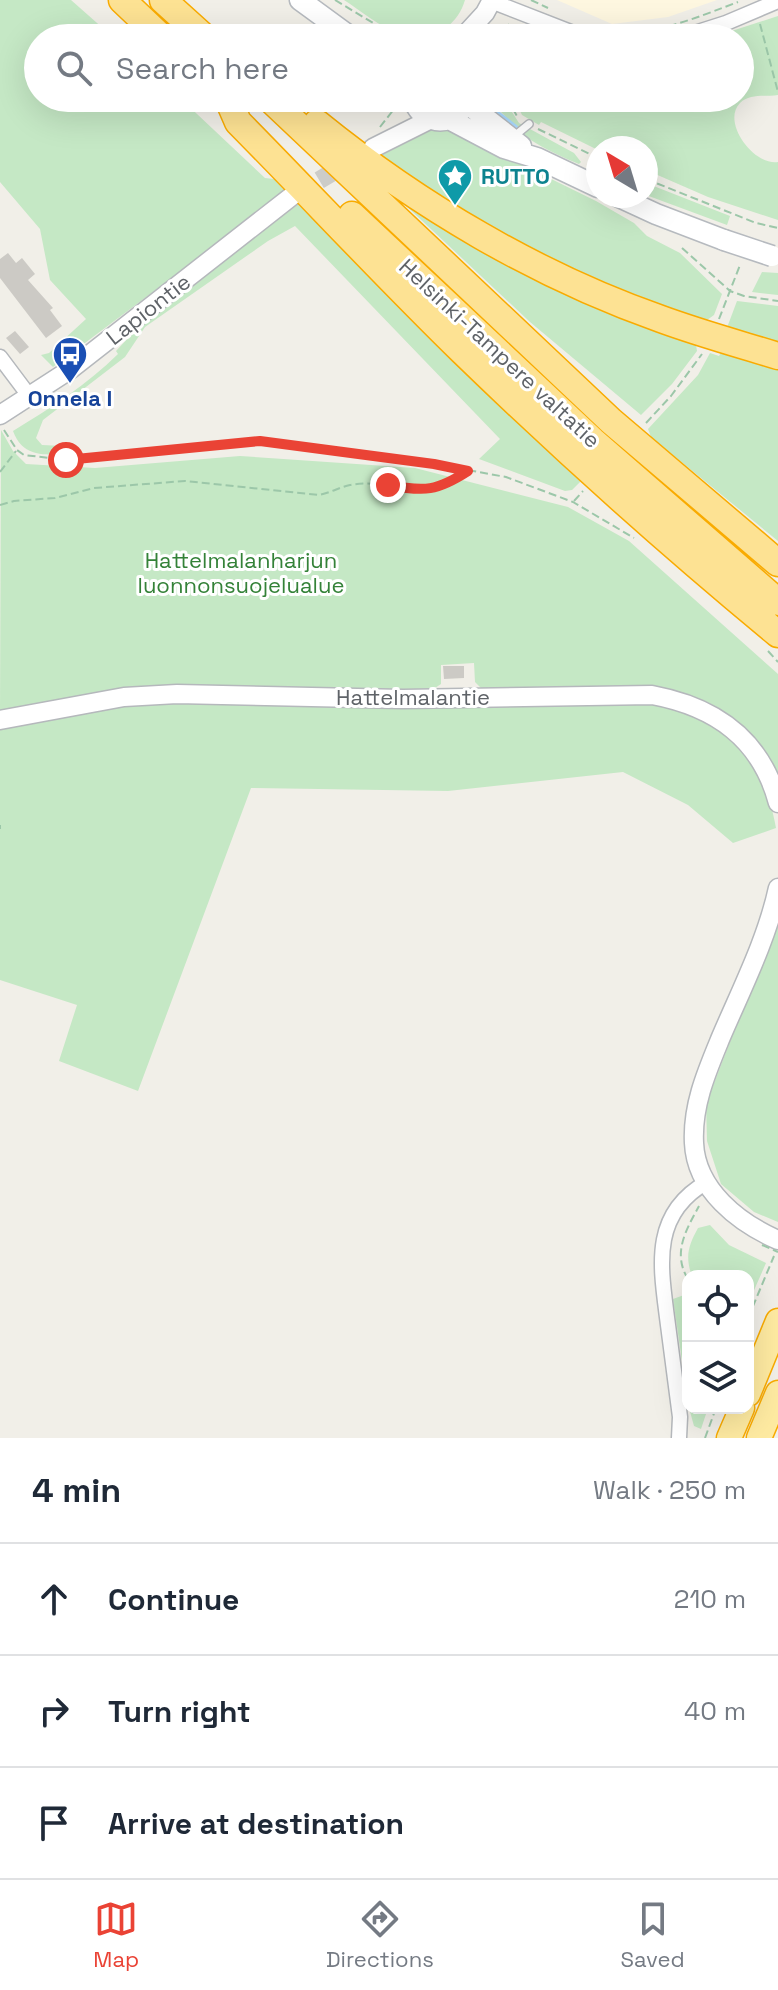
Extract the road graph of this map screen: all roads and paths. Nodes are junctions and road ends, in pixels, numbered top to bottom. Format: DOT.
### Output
graph roads {
  1 [pos="122,0"];
  2 [pos="163,0"];
  3 [pos="300,0"];
  4 [pos="335,0"];
  5 [pos="492,0"];
  6 [pos="531,0"];
  7 [pos="743,0"];
  8 [pos="778,1"];
  9 [pos="557,11"];
  10 [pos="757,11"];
  11 [pos="480,19"];
  12 [pos="147,24"];
  13 [pos="190,24"];
  14 [pos="333,24"];
  15 [pos="375,24"];
  16 [pos="475,24"];
  17 [pos="479,24"];
  18 [pos="564,24"];
  19 [pos="670,24"];
  20 [pos="719,24"];
  21 [pos="778,92"];
  22 [pos="233,112"];
  23 [pos="241,112"];
  24 [pos="284,112"];
  25 [pos="303,112"];
  26 [pos="413,112"];
  27 [pos="416,112"];
  28 [pos="429,112"];
  29 [pos="478,112"];
  30 [pos="514,112"];
  31 [pos="529,124"];
  32 [pos="512,139"];
  33 [pos="381,143"];
  34 [pos="586,152"];
  35 [pos="537,158"];
  36 [pos="586,181"];
  37 [pos="658,184"];
  38 [pos="292,196"];
  39 [pos="643,208"];
  40 [pos="778,228"];
  41 [pos="682,248"];
  42 [pos="775,257"];
  43 [pos="730,291"];
  44 [pos="778,301"];
  45 [pos="716,327"];
  46 [pos="702,354"];
  47 [pos="778,356"];
  48 [pos="0,357"];
  49 [pos="30,397"];
  50 [pos="0,415"];
  51 [pos="0,422"];
  52 [pos="643,427"];
  53 [pos="17,450"];
  54 [pos="468,471"];
  55 [pos="0,472"];
  56 [pos="590,483"];
  57 [pos="0,505"];
  58 [pos="778,563"];
  59 [pos="778,602"];
  60 [pos="778,634"];
  61 [pos="0,720"];
  62 [pos="778,803"];
  63 [pos="778,888"];
  64 [pos="705,1191"];
  65 [pos="772,1244"];
  66 [pos="684,1270"];
  67 [pos="754,1300"];
  68 [pos="778,1321"];
  69 [pos="754,1372"];
  70 [pos="778,1393"];
  71 [pos="734,1414"];
  72 [pos="736,1414"];
  73 [pos="761,1432"];
  74 [pos="679,1438"];
  75 [pos="705,1438"];
  1 -- 12 [label="highway"];
  2 -- 13 [label="highway"];
  3 -- 14 [label="main road"];
  4 -- 15 [label="path"];
  5 -- 11 [label="street"];
  5 -- 18 [label="street"];
  6 -- 9 [label="path"];
  7 -- 19 [label="path"];
  8 -- 10 [label="street"];
  10 -- 20 [label="street"];
  10 -- 21 [label="path"];
  11 -- 16 [label="street"];
  11 -- 17 [label="street"];
  22 -- 60 [label="highway"];
  23 -- 59 [label="highway, Helsinki-Tampere valtatie"];
  24 -- 58 [label="highway, Helsinki-Tampere valtatie"];
  25 -- 47 [label="highway"];
  26 -- 33 [label="path"];
  27 -- 33 [label="street"];
  28 -- 35 [label="main road"];
  29 -- 32 [label="main road"];
  30 -- 31 [label="path"];
  31 -- 32 [label="lane"];
  31 -- 34 [label="path"];
  32 -- 35 [label="main road"];
  35 -- 36 [label="main road"];
  37 -- 40 [label="path"];
  38 -- 49 [label="street, Lapiontie"];
  39 -- 42 [label="main road, bridge"];
  41 -- 43 [label="path"];
  43 -- 44 [label="path"];
  43 -- 45 [label="path"];
  46 -- 52 [label="path"];
  48 -- 49 [label="street"];
  49 -- 50 [label="street, Lapiontie"];
  51 -- 53 [label="path"];
  53 -- 54 [label="path"];
  53 -- 55 [label="path"];
  54 -- 56 [label="path"];
  54 -- 57 [label="path"];
  61 -- 62 [label="street, Hattelmalantie"];
  63 -- 64 [label="street"];
  64 -- 65 [label="street"];
  64 -- 66 [label="path"];
  64 -- 74 [label="street"];
  65 -- 67 [label="path"];
  68 -- 69 [label="highway"];
  70 -- 73 [label="highway"];
  71 -- 75 [label="path"];
  72 -- 73 [label="lane"];
}
